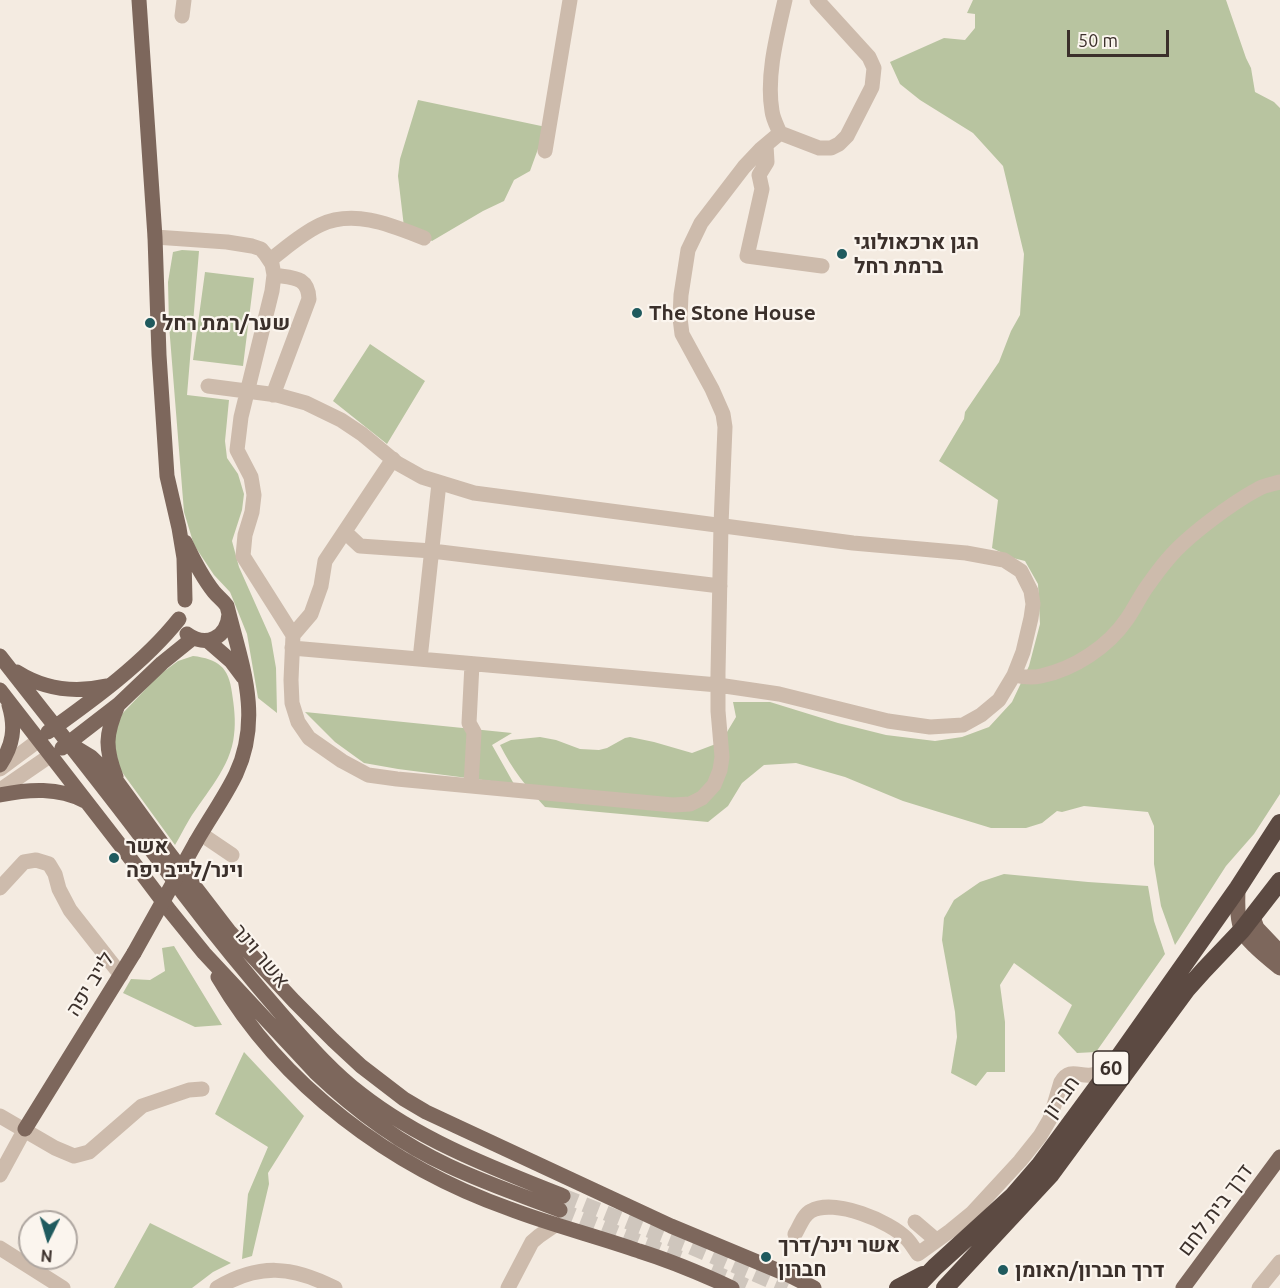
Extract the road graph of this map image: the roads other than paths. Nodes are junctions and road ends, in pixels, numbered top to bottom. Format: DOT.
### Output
graph roads {
  1 [pos="139,0"];
  2 [pos="184,0"];
  3 [pos="570,0"];
  4 [pos="785,0"];
  5 [pos="817,0"];
  6 [pos="182,16"];
  7 [pos="780,133"];
  8 [pos="766,145"];
  9 [pos="545,151"];
  10 [pos="155,237"];
  11 [pos="424,238"];
  12 [pos="822,266"];
  13 [pos="272,268"];
  14 [pos="208,386"];
  15 [pos="248,391"];
  16 [pos="273,394"];
  17 [pos="393,459"];
  18 [pos="1280,482"];
  19 [pos="439,483"];
  20 [pos="721,525"];
  21 [pos="179,528"];
  22 [pos="345,531"];
  23 [pos="432,551"];
  24 [pos="720,586"];
  25 [pos="215,594"];
  26 [pos="185,600"];
  27 [pos="229,614"];
  28 [pos="179,619"];
  29 [pos="200,639"];
  30 [pos="292,641"];
  31 [pos="420,659"];
  32 [pos="5,662"];
  33 [pos="472,664"];
  34 [pos="1014,675"];
  35 [pos="247,684"];
  36 [pos="718,685"];
  37 [pos="109,686"];
  38 [pos="3,693"];
  39 [pos="119,704"];
  40 [pos="56,727"];
  41 [pos="39,740"];
  42 [pos="68,743"];
  43 [pos="51,755"];
  44 [pos="0,767"];
  45 [pos="118,783"];
  46 [pos="471,786"];
  47 [pos="0,793"];
  48 [pos="88,803"];
  49 [pos="1280,823"];
  50 [pos="199,838"];
  51 [pos="232,855"];
  52 [pos="1280,881"];
  53 [pos="0,888"];
  54 [pos="1238,888"];
  55 [pos="1247,923"];
  56 [pos="1280,952"];
  57 [pos="1280,968"];
  58 [pos="121,975"];
  59 [pos="1111,1068"];
  60 [pos="1079,1074"];
  61 [pos="202,1089"];
  62 [pos="1086,1102"];
  63 [pos="0,1116"];
  64 [pos="26,1130"];
  65 [pos="1280,1157"];
  66 [pos="0,1175"];
  67 [pos="559,1210"];
  68 [pos="915,1222"];
  69 [pos="795,1234"];
  70 [pos="936,1240"];
  71 [pos="0,1248"];
  72 [pos="1280,1262"];
  73 [pos="934,1267"];
  74 [pos="949,1285"];
  75 [pos="63,1288"];
  76 [pos="217,1288"];
  77 [pos="335,1288"];
  78 [pos="508,1288"];
  79 [pos="732,1288"];
  80 [pos="814,1288"];
  81 [pos="898,1288"];
  82 [pos="915,1288"];
  83 [pos="1183,1288"];
  84 [pos="1259,1288"];
  1 -- 10 [label="main road"];
  2 -- 6 [label="street"];
  3 -- 9 [label="street"];
  4 -- 7 [label="street"];
  5 -- 7 [label="street"];
  7 -- 8 [label="street"];
  8 -- 12 [label="street"];
  8 -- 20 [label="street"];
  10 -- 13 [label="street"];
  10 -- 21 [label="main road"];
  11 -- 13 [label="street"];
  13 -- 15 [label="street"];
  13 -- 16 [label="street"];
  14 -- 15 [label="street"];
  15 -- 16 [label="street"];
  15 -- 30 [label="street"];
  16 -- 17 [label="street"];
  17 -- 19 [label="street"];
  17 -- 22 [label="street"];
  18 -- 34 [label="street"];
  19 -- 20 [label="street"];
  19 -- 23 [label="street"];
  20 -- 24 [label="street"];
  20 -- 34 [label="street"];
  21 -- 25 [label="main road"];
  21 -- 26 [label="main road"];
  22 -- 23 [label="street"];
  22 -- 30 [label="street"];
  23 -- 24 [label="street"];
  23 -- 31 [label="street"];
  24 -- 36 [label="street"];
  25 -- 26 [label="main road"];
  25 -- 27 [label="main road"];
  26 -- 28 [label="main road"];
  27 -- 29 [label="main road"];
  27 -- 35 [label="main road, לייב יפה"];
  28 -- 29 [label="main road"];
  28 -- 37 [label="main road"];
  29 -- 35 [label="main road"];
  29 -- 39 [label="main road"];
  30 -- 31 [label="street"];
  30 -- 46 [label="street"];
  31 -- 33 [label="street"];
  32 -- 37 [label="main road"];
  32 -- 40 [label="main road, אשר וינר"];
  33 -- 36 [label="street"];
  33 -- 46 [label="street"];
  34 -- 36 [label="street"];
  35 -- 50 [label="main road, לייב יפה"];
  36 -- 46 [label="street"];
  37 -- 40 [label="main road"];
  38 -- 41 [label="main road, אשר וינר"];
  38 -- 44 [label="main road"];
  39 -- 42 [label="main road"];
  39 -- 45 [label="main road"];
  40 -- 41 [label="main road"];
  40 -- 42 [label="main road, אשר וינר"];
  41 -- 43 [label="main road, אשר וינר"];
  41 -- 44 [label="street"];
  42 -- 43 [label="main road"];
  42 -- 45 [label="main road"];
  42 -- 67 [label="main road, אשר וינר"];
  43 -- 47 [label="street"];
  43 -- 48 [label="main road, אשר וינר"];
  45 -- 80 [label="main road"];
  47 -- 48 [label="main road"];
  48 -- 67 [label="main road, אשר וינר"];
  49 -- 54 [label="highway, חברון / 60"];
  50 -- 51 [label="street"];
  50 -- 58 [label="main road, לייב יפה, bridge"];
  52 -- 55 [label="highway, חברון / 60"];
  53 -- 58 [label="street"];
  54 -- 55 [label="main road"];
  54 -- 59 [label="highway, חברון / 60"];
  55 -- 56 [label="main road"];
  55 -- 57 [label="main road"];
  55 -- 74 [label="highway, חברון / 60"];
  58 -- 64 [label="main road, לייב יפה"];
  59 -- 60 [label="street"];
  59 -- 62 [label="highway, חברון / 60"];
  60 -- 62 [label="street"];
  60 -- 70 [label="street"];
  61 -- 64 [label="street"];
  62 -- 73 [label="highway, חברון / 60"];
  63 -- 64 [label="street"];
  64 -- 66 [label="street, לייב יפה"];
  65 -- 83 [label="main road, דרך בית לחם"];
  67 -- 78 [label="street"];
  67 -- 79 [label="main road"];
  68 -- 70 [label="street"];
  69 -- 70 [label="street"];
  71 -- 75 [label="street"];
  72 -- 84 [label="street"];
  73 -- 81 [label="highway"];
  73 -- 82 [label="highway, חברון / 60"];
  76 -- 77 [label="street"];
}
